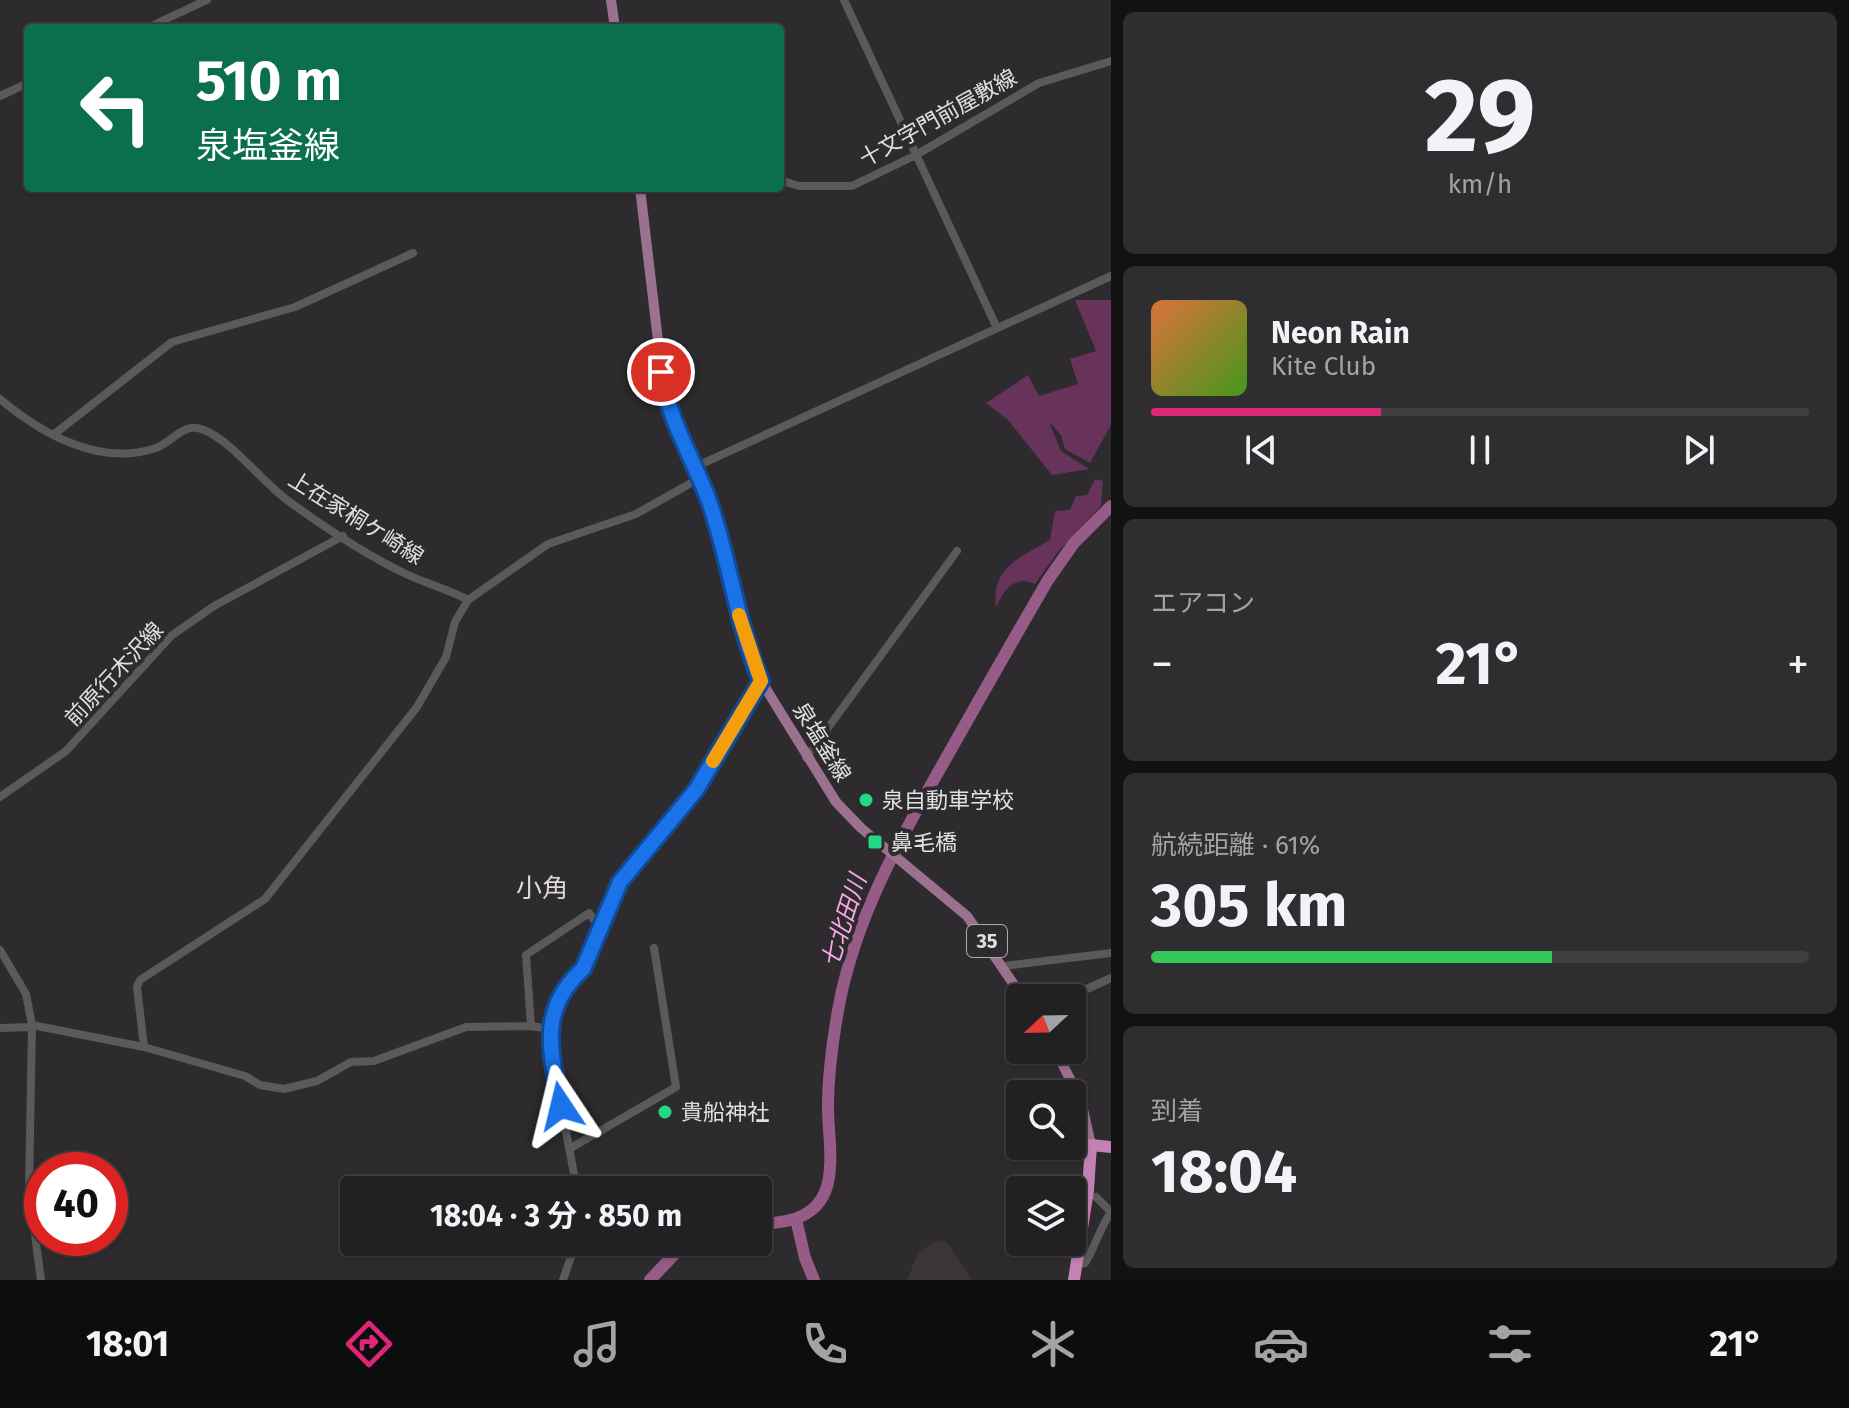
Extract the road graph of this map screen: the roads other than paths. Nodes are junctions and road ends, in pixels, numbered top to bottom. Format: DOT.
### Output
graph roads {
  1 [pos="207,0"];
  2 [pos="611,0"];
  3 [pos="844,0"];
  4 [pos="156,24"];
  5 [pos="614,24"];
  6 [pos="1111,61"];
  7 [pos="24,85"];
  8 [pos="0,96"];
  9 [pos="916,155"];
  10 [pos="784,181"];
  11 [pos="640,192"];
  12 [pos="413,253"];
  13 [pos="1111,276"];
  14 [pos="997,328"];
  15 [pos="0,399"];
  16 [pos="53,435"];
  17 [pos="695,467"];
  18 [pos="700,478"];
  19 [pos="343,536"];
  20 [pos="957,551"];
  21 [pos="468,600"];
  22 [pos="761,681"];
  23 [pos="806,758"];
  24 [pos="0,797"];
  25 [pos="600,928"];
  26 [pos="654,948"];
  27 [pos="0,950"];
  28 [pos="1111,953"];
  29 [pos="1004,966"];
  30 [pos="1111,978"];
  31 [pos="1015,984"];
  32 [pos="1086,989"];
  33 [pos="32,1026"];
  34 [pos="531,1026"];
  35 [pos="0,1028"];
  36 [pos="550,1029"];
  37 [pos="144,1047"];
  38 [pos="1062,1064"];
  39 [pos="1091,1145"];
  40 [pos="1111,1147"];
  41 [pos="569,1149"];
  42 [pos="574,1176"];
  43 [pos="1096,1197"];
  44 [pos="1111,1212"];
  45 [pos="571,1256"];
  46 [pos="1076,1265"];
  47 [pos="41,1280"];
  48 [pos="563,1280"];
  49 [pos="1074,1280"];
  1 -- 4 [label="street"];
  2 -- 5 [label="main road"];
  3 -- 9 [label="street"];
  6 -- 9 [label="street, 十文字門前屋敷線"];
  7 -- 8 [label="street"];
  9 -- 10 [label="street, 十文字門前屋敷線"];
  9 -- 14 [label="street"];
  11 -- 17 [label="main road, 泉塩釜線 / 35"];
  12 -- 16 [label="street"];
  13 -- 14 [label="street"];
  14 -- 17 [label="street"];
  15 -- 16 [label="street, 上在家桐ケ崎線"];
  16 -- 19 [label="street, 上在家桐ケ崎線"];
  17 -- 18 [label="main road, 泉塩釜線 / 35"];
  18 -- 21 [label="street"];
  18 -- 22 [label="main road, 泉塩釜線 / 35"];
  19 -- 21 [label="street, 上在家桐ケ崎線"];
  19 -- 24 [label="street, 前原行木沢線"];
  20 -- 23 [label="street"];
  21 -- 37 [label="street"];
  22 -- 23 [label="main road, 泉塩釜線 / 35"];
  22 -- 25 [label="street"];
  23 -- 29 [label="main road, 泉塩釜線 / 35"];
  25 -- 34 [label="street"];
  25 -- 36 [label="street"];
  26 -- 41 [label="street"];
  27 -- 33 [label="street"];
  28 -- 29 [label="street"];
  29 -- 31 [label="main road, 35"];
  30 -- 32 [label="street"];
  33 -- 35 [label="street"];
  33 -- 37 [label="street"];
  33 -- 47 [label="street"];
  34 -- 36 [label="street"];
  34 -- 37 [label="street"];
  36 -- 41 [label="street"];
  38 -- 39 [label="main road"];
  39 -- 40 [label="highway"];
  39 -- 46 [label="highway"];
  41 -- 42 [label="street"];
  43 -- 44 [label="street"];
  44 -- 46 [label="street"];
  45 -- 48 [label="street"];
  46 -- 49 [label="highway"];
}
